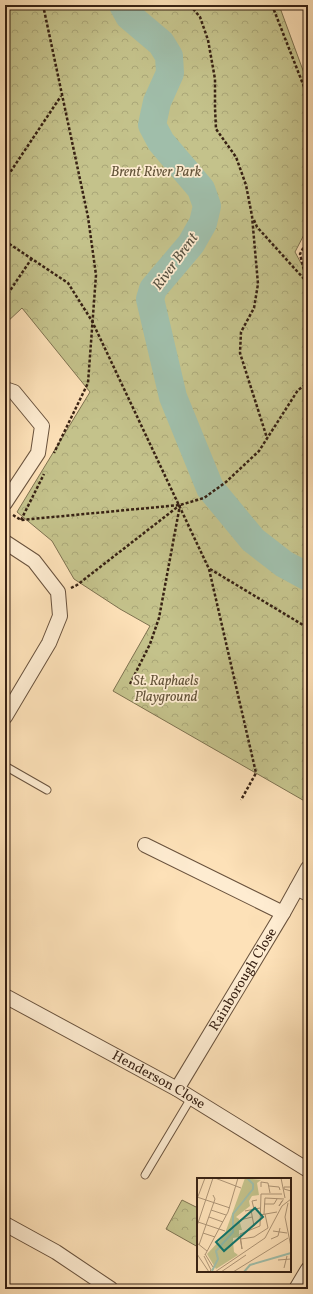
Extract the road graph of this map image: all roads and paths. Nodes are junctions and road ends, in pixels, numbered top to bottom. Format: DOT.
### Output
graph roads {
  1 [pos="43,5"];
  2 [pos="190,5"];
  3 [pos="272,5"];
  4 [pos="61,96"];
  5 [pos="308,97"];
  6 [pos="5,180"];
  7 [pos="252,216"];
  8 [pos="308,240"];
  9 [pos="5,241"];
  10 [pos="32,258"];
  11 [pos="305,280"];
  12 [pos="308,287"];
  13 [pos="5,298"];
  14 [pos="92,321"];
  15 [pos="308,383"];
  16 [pos="5,389"];
  17 [pos="267,438"];
  18 [pos="51,458"];
  19 [pos="45,472"];
  20 [pos="5,503"];
  21 [pos="180,505"];
  22 [pos="5,542"];
  23 [pos="210,569"];
  24 [pos="58,592"];
  25 [pos="308,628"];
  26 [pos="130,684"];
  27 [pos="5,717"];
  28 [pos="5,766"];
  29 [pos="47,790"];
  30 [pos="241,800"];
  31 [pos="145,845"];
  32 [pos="308,868"];
  33 [pos="302,891"];
  34 [pos="283,913"];
  35 [pos="5,996"];
  36 [pos="177,1089"];
  37 [pos="191,1098"];
  38 [pos="308,1170"];
  39 [pos="145,1175"];
  40 [pos="5,1224"];
  41 [pos="307,1271"];
  42 [pos="107,1288"];
  43 [pos="296,1289"];
  1 -- 4 [label="path"];
  2 -- 7 [label="path"];
  3 -- 5 [label="path"];
  4 -- 6 [label="path"];
  4 -- 14 [label="path"];
  7 -- 11 [label="path"];
  7 -- 17 [label="path"];
  8 -- 11 [label="path"];
  9 -- 10 [label="path"];
  10 -- 13 [label="path"];
  10 -- 14 [label="path"];
  11 -- 12 [label="path"];
  14 -- 18 [label="path"];
  14 -- 21 [label="path"];
  15 -- 17 [label="path"];
  16 -- 20 [label="street"];
  17 -- 21 [label="path"];
  19 -- 21 [label="path"];
  21 -- 23 [label="path"];
  21 -- 24 [label="path"];
  21 -- 26 [label="path"];
  22 -- 24 [label="street"];
  23 -- 25 [label="path"];
  23 -- 30 [label="path"];
  24 -- 27 [label="street"];
  28 -- 29 [label="lane"];
  31 -- 34 [label="street"];
  32 -- 33 [label="street, Rainborough Close"];
  33 -- 34 [label="street, Rainborough Close"];
  34 -- 36 [label="street, Rainborough Close"];
  35 -- 36 [label="street, Henderson Close"];
  36 -- 37 [label="street, Henderson Close"];
  37 -- 38 [label="street, Henderson Close"];
  37 -- 39 [label="lane"];
  40 -- 42 [label="street"];
  41 -- 43 [label="street"];
}
